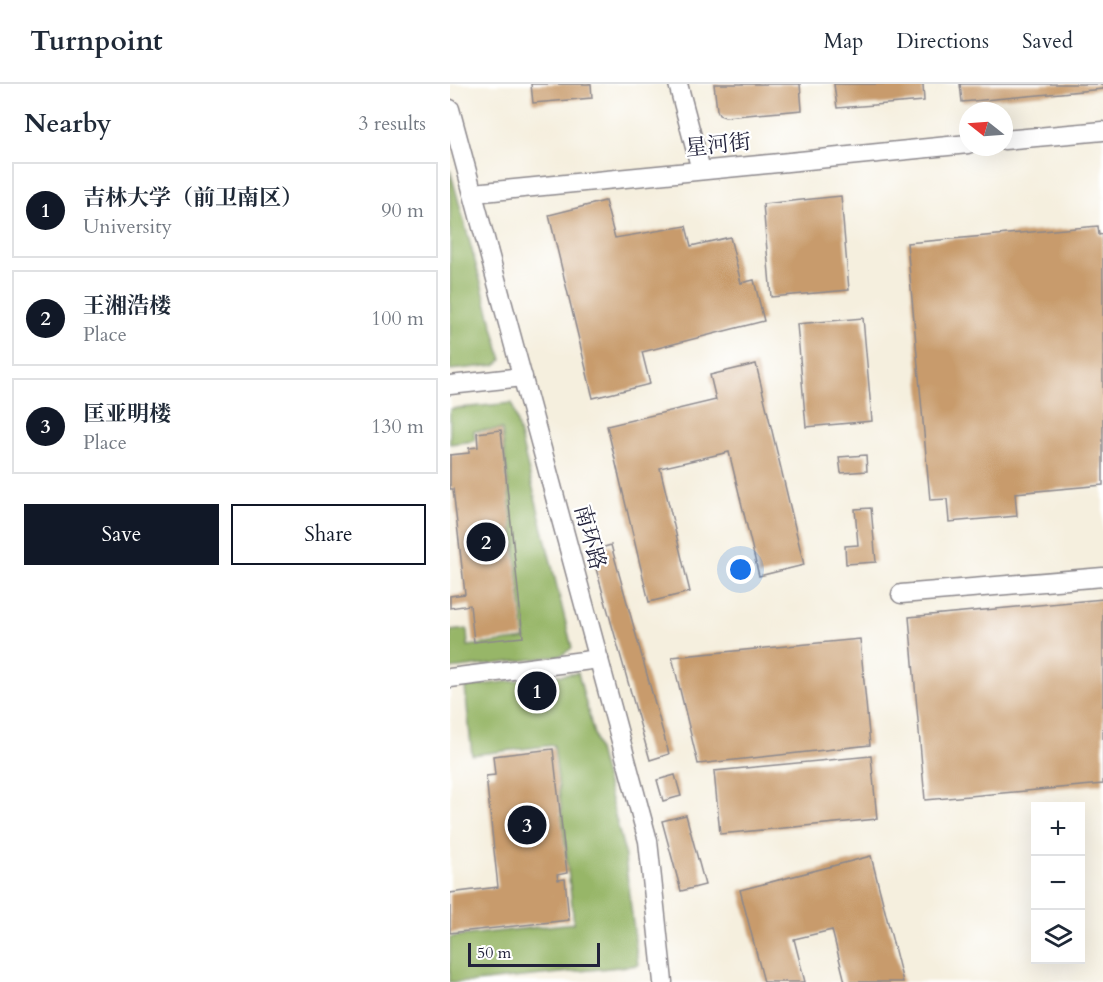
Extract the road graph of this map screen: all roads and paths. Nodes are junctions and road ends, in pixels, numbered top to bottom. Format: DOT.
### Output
graph roads {
  1 [pos="678,84"];
  2 [pos="450,109"];
  3 [pos="1103,130"];
  4 [pos="1013,139"];
  5 [pos="959,145"];
  6 [pos="455,149"];
  7 [pos="701,170"];
  8 [pos="473,193"];
  9 [pos="523,377"];
  10 [pos="450,385"];
  11 [pos="1103,577"];
  12 [pos="901,594"];
  13 [pos="599,660"];
  14 [pos="450,678"];
  15 [pos="663,982"];
  1 -- 7 [label="street"];
  2 -- 6 [label="street, 南环路"];
  3 -- 4 [label="street"];
  5 -- 7 [label="street, 星河街"];
  6 -- 8 [label="street, 南环路"];
  7 -- 8 [label="street, 星河街"];
  8 -- 9 [label="street, 南环路"];
  9 -- 10 [label="street"];
  9 -- 13 [label="street, 南环路"];
  11 -- 12 [label="street"];
  13 -- 14 [label="street"];
  13 -- 15 [label="street, 南环路"];
}
